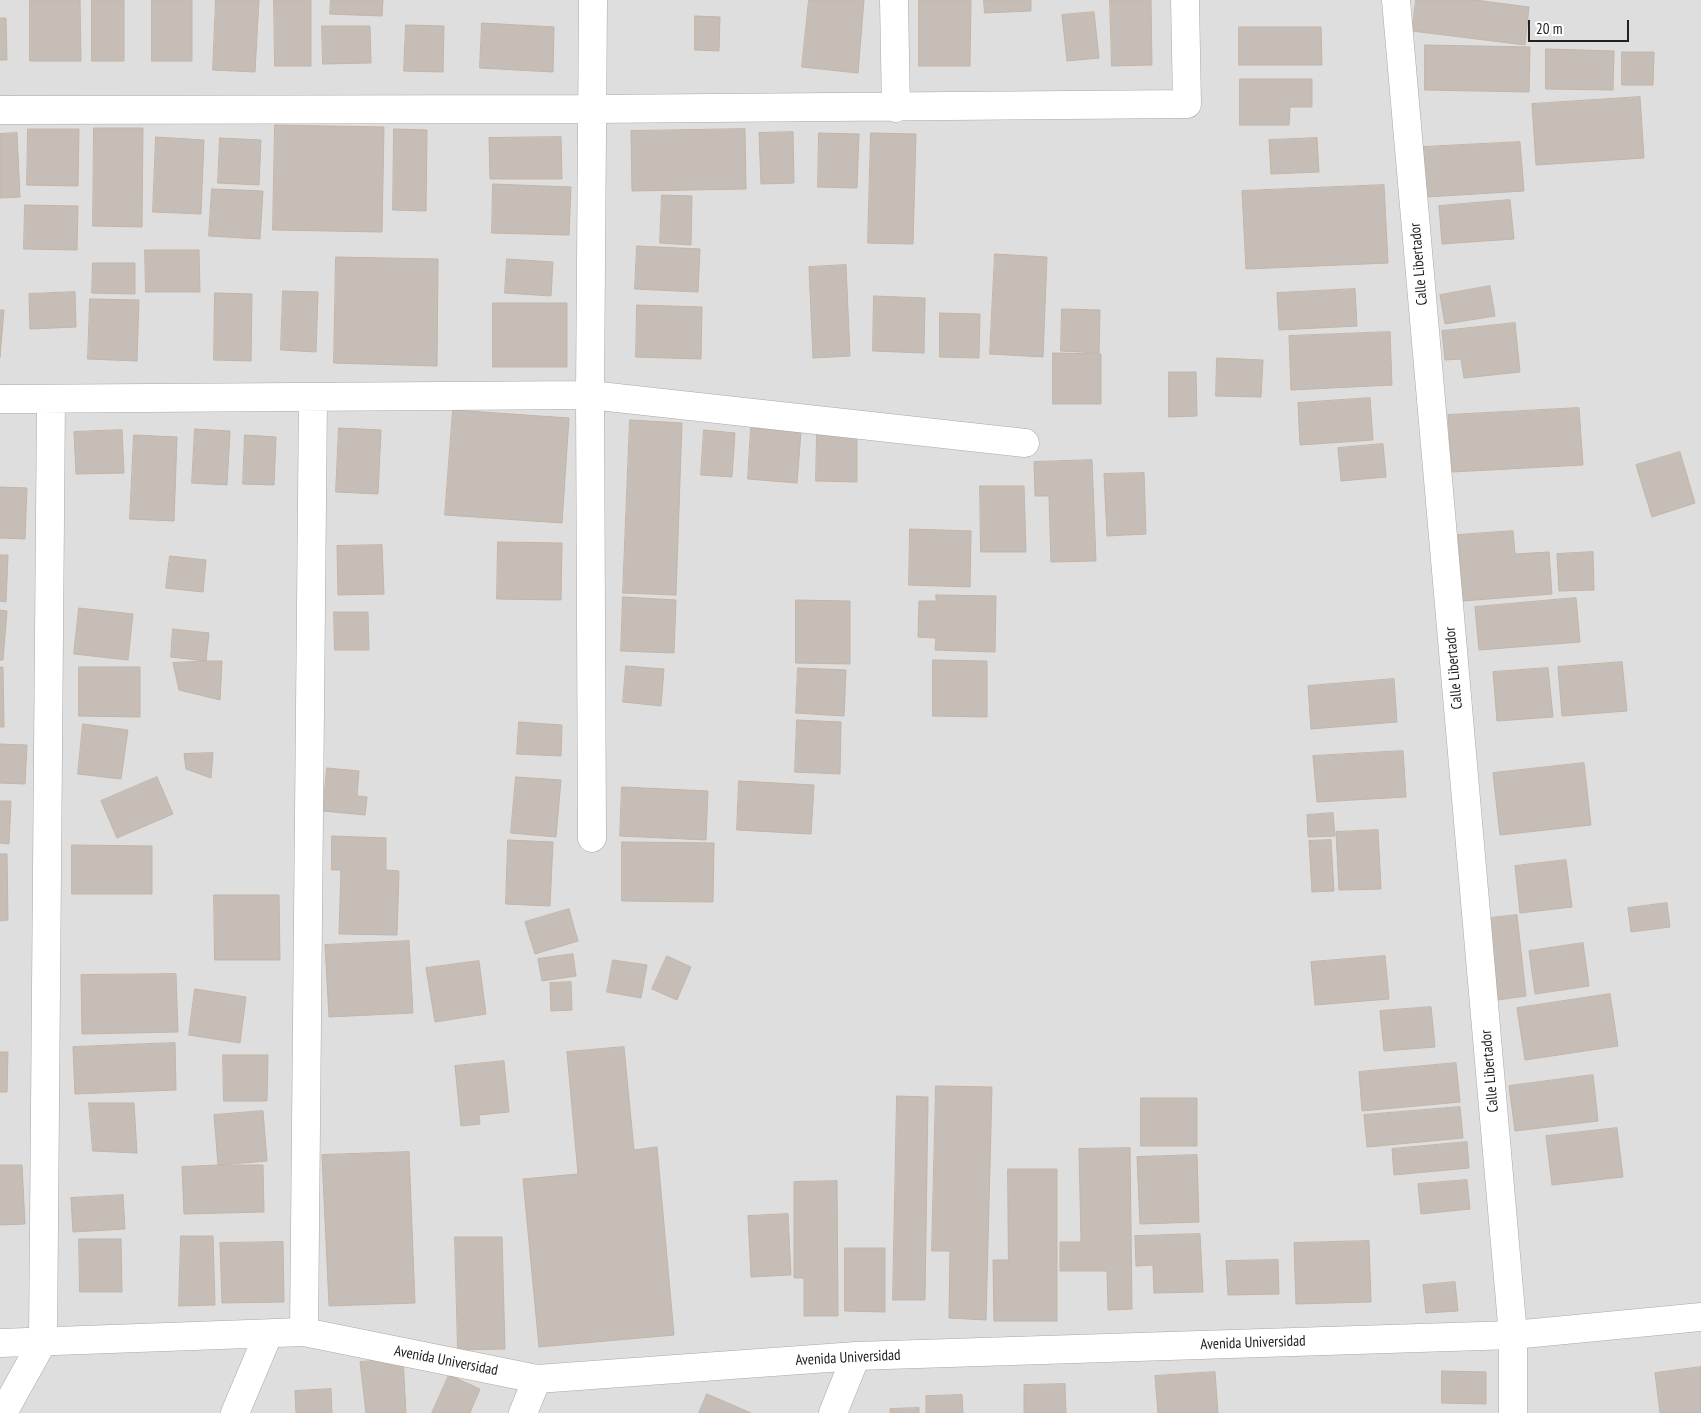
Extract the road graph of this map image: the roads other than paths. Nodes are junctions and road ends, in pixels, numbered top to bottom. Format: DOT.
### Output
graph roads {
  1 [pos="593,0"];
  2 [pos="894,0"];
  3 [pos="1185,0"];
  4 [pos="1396,0"];
  5 [pos="896,108"];
  6 [pos="593,109"];
  7 [pos="0,110"];
  8 [pos="590,395"];
  9 [pos="312,397"];
  10 [pos="51,398"];
  11 [pos="0,399"];
  12 [pos="1025,443"];
  13 [pos="592,838"];
  14 [pos="1701,1317"];
  15 [pos="304,1332"];
  16 [pos="268,1335"];
  17 [pos="1513,1335"];
  18 [pos="43,1341"];
  19 [pos="0,1342"];
  20 [pos="856,1356"];
  21 [pos="536,1379"];
  22 [pos="3,1413"];
  23 [pos="235,1413"];
  24 [pos="523,1413"];
  25 [pos="833,1413"];
  26 [pos="1513,1413"];
  1 -- 6 [label="street"];
  2 -- 5 [label="street"];
  3 -- 5 [label="street"];
  4 -- 17 [label="street, Calle Libertador"];
  5 -- 6 [label="street"];
  6 -- 7 [label="street"];
  6 -- 8 [label="street"];
  8 -- 9 [label="street"];
  8 -- 12 [label="street"];
  8 -- 13 [label="street"];
  9 -- 10 [label="street"];
  9 -- 15 [label="street"];
  10 -- 11 [label="street"];
  10 -- 18 [label="street"];
  14 -- 17 [label="street, Avenida Universidad"];
  15 -- 16 [label="street, Avenida Universidad"];
  15 -- 21 [label="street, Avenida Universidad"];
  16 -- 18 [label="street, Avenida Universidad"];
  16 -- 23 [label="street"];
  17 -- 20 [label="street, Avenida Universidad"];
  17 -- 26 [label="street, Calle Libertador"];
  18 -- 19 [label="street, Avenida Universidad"];
  18 -- 22 [label="street"];
  20 -- 21 [label="street, Avenida Universidad"];
  20 -- 25 [label="street"];
  21 -- 24 [label="street"];
}
